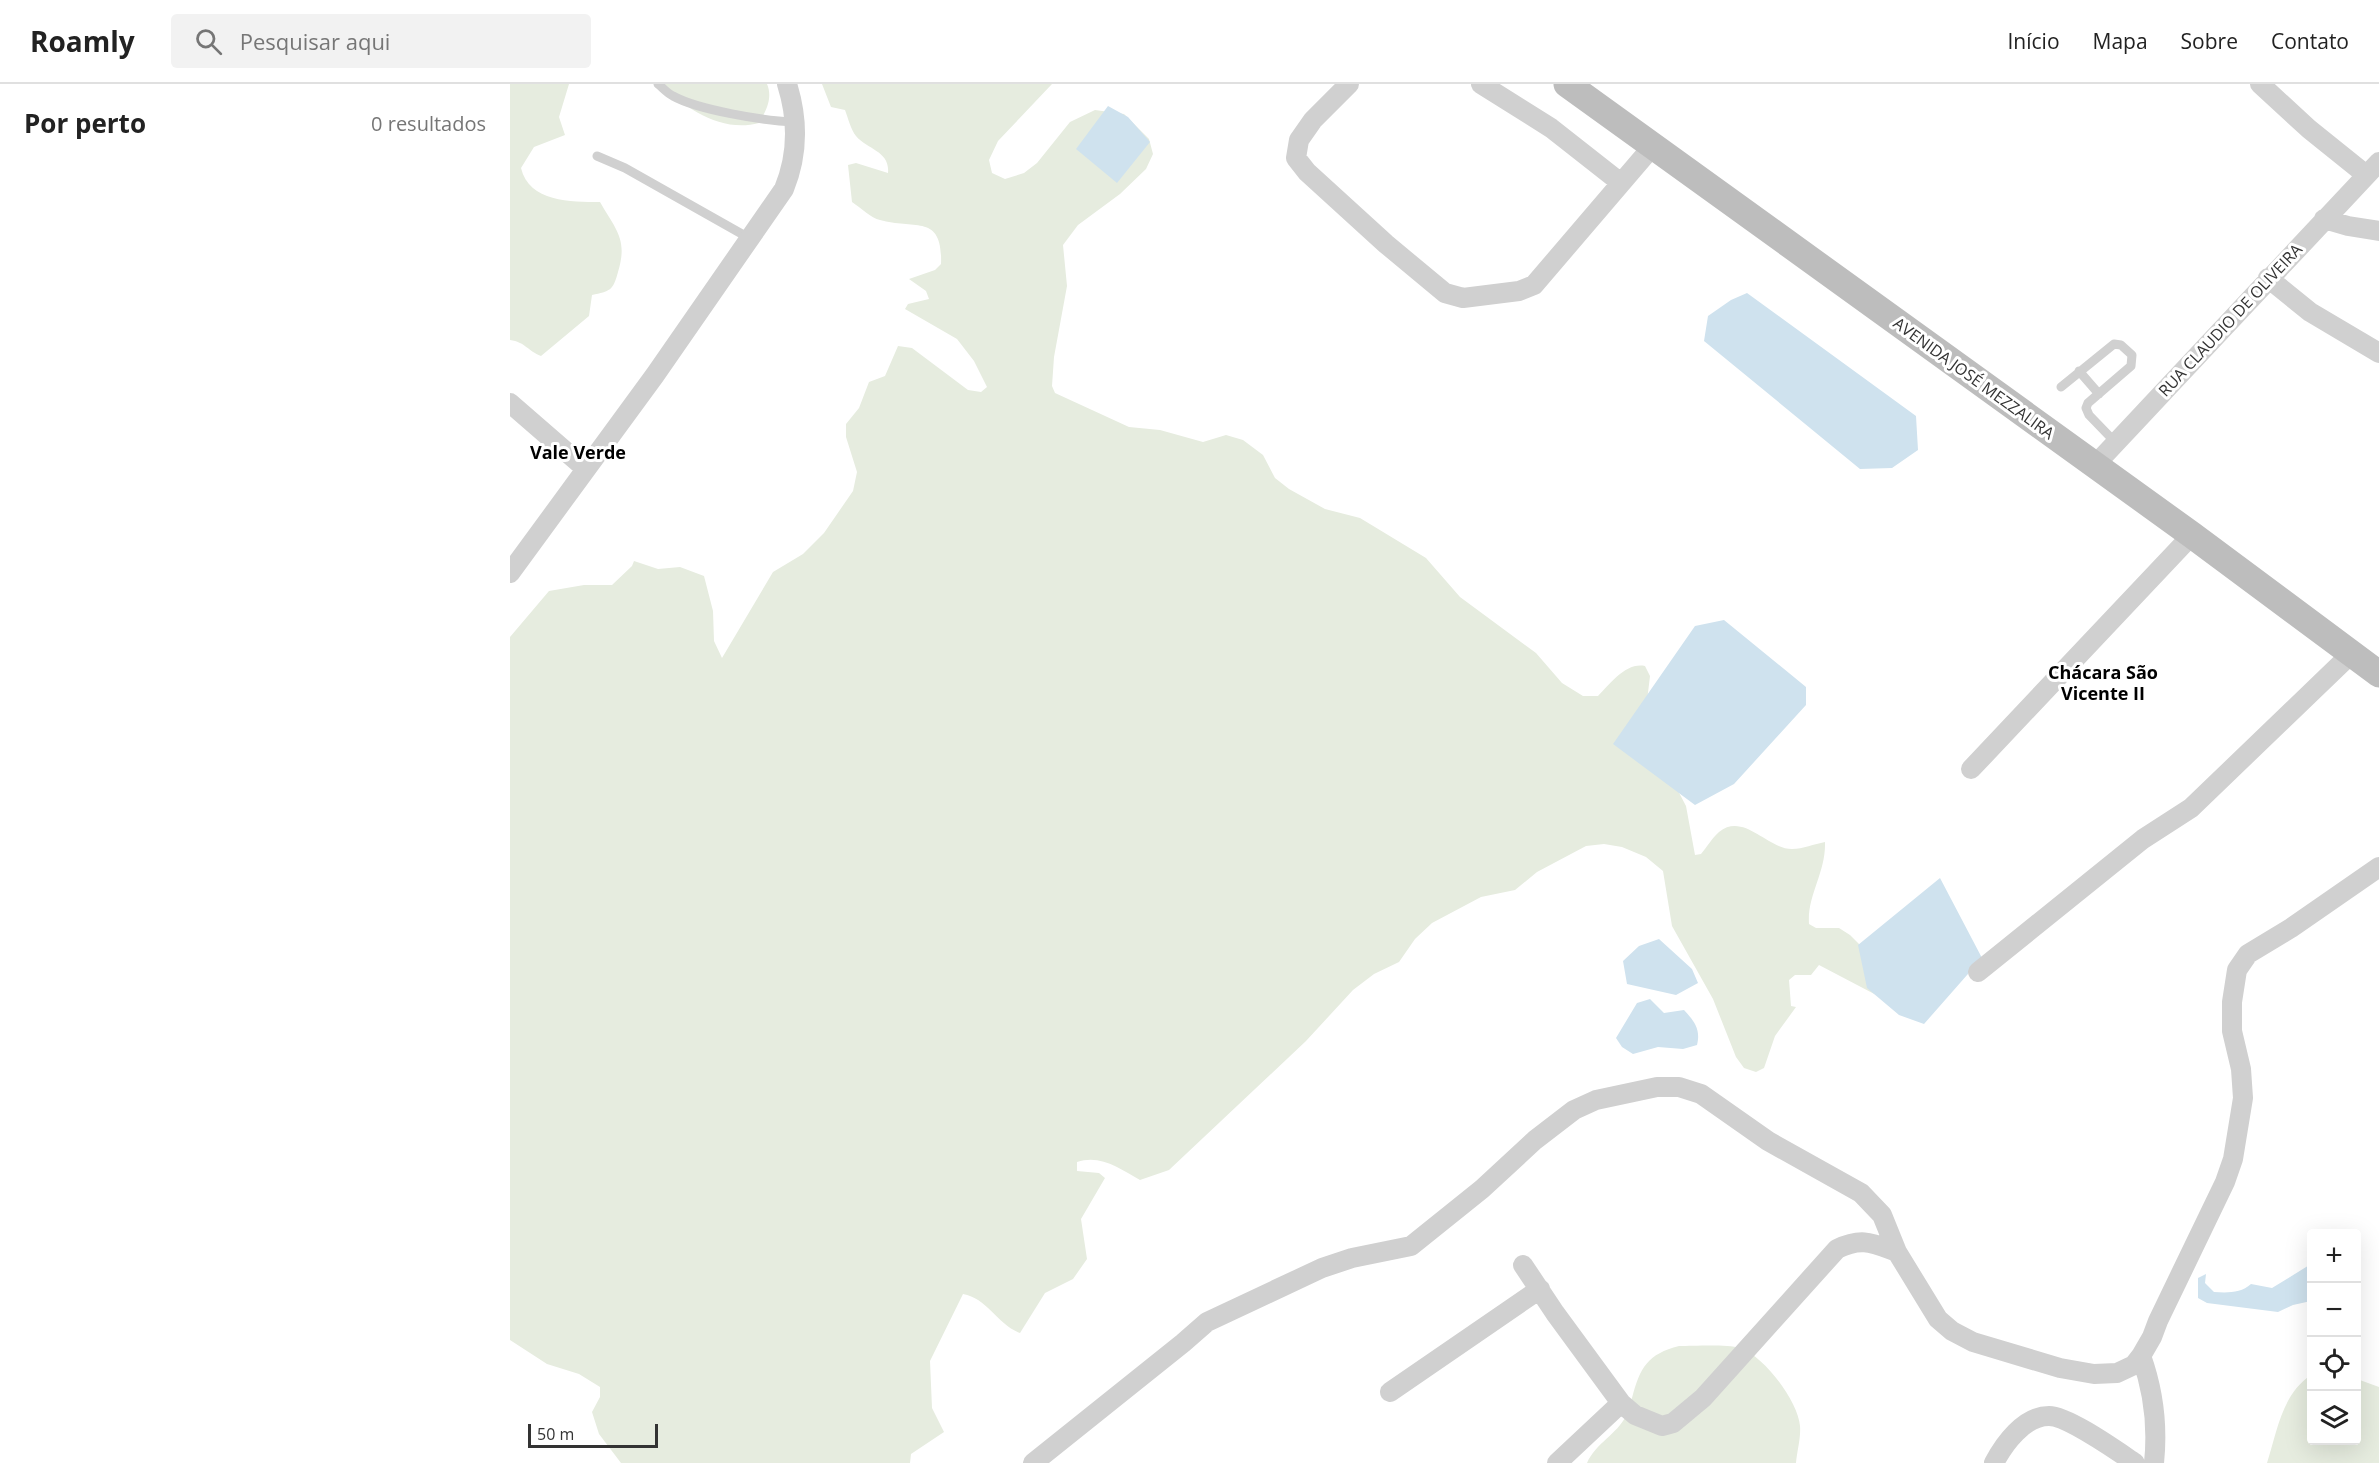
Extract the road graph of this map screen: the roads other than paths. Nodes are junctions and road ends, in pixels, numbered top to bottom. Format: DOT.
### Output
graph roads {
  1 [pos="658,84"];
  2 [pos="787,84"];
  3 [pos="1349,84"];
  4 [pos="1481,84"];
  5 [pos="1567,84"];
  6 [pos="2260,84"];
  7 [pos="794,122"];
  8 [pos="1652,147"];
  9 [pos="597,156"];
  10 [pos="2372,168"];
  11 [pos="1621,183"];
  12 [pos="2324,219"];
  13 [pos="2379,231"];
  14 [pos="749,238"];
  15 [pos="2268,278"];
  16 [pos="2379,353"];
  17 [pos="2079,371"];
  18 [pos="2061,387"];
  19 [pos="2099,394"];
  20 [pos="510,403"];
  21 [pos="2116,443"];
  22 [pos="2095,465"];
  23 [pos="586,469"];
  24 [pos="2192,535"];
  25 [pos="510,573"];
  26 [pos="2351,654"];
  27 [pos="2379,674"];
  28 [pos="1971,769"];
  29 [pos="2379,867"];
  30 [pos="1978,972"];
  31 [pos="1897,1252"];
  32 [pos="1523,1265"];
  33 [pos="1540,1289"];
  34 [pos="2141,1356"];
  35 [pos="1390,1392"];
  36 [pos="1621,1403"];
  37 [pos="1033,1463"];
  38 [pos="1557,1463"];
  39 [pos="1994,1463"];
  40 [pos="2135,1463"];
  41 [pos="2154,1463"];
  1 -- 7 [label="lane"];
  2 -- 7 [label="street"];
  3 -- 11 [label="street"];
  4 -- 11 [label="street"];
  5 -- 8 [label="main road, AVENIDA JOSÉ MEZZALIRA"];
  6 -- 10 [label="street"];
  7 -- 14 [label="street"];
  8 -- 11 [label="street"];
  8 -- 22 [label="main road, AVENIDA JOSÉ MEZZALIRA"];
  9 -- 14 [label="lane"];
  10 -- 12 [label="street, RUA CLAUDIO DE OLIVEIRA"];
  12 -- 13 [label="street"];
  12 -- 15 [label="street, RUA CLAUDIO DE OLIVEIRA"];
  14 -- 23 [label="street"];
  15 -- 16 [label="street"];
  15 -- 21 [label="street, RUA CLAUDIO DE OLIVEIRA"];
  17 -- 18 [label="lane"];
  17 -- 19 [label="lane"];
  17 -- 19 [label="lane"];
  19 -- 21 [label="lane"];
  20 -- 23 [label="street"];
  21 -- 22 [label="street, RUA CLAUDIO DE OLIVEIRA"];
  22 -- 24 [label="main road, AVENIDA JOSÉ MEZZALIRA"];
  23 -- 25 [label="street"];
  24 -- 26 [label="main road, AVENIDA JOSÉ MEZZALIRA"];
  24 -- 28 [label="street"];
  26 -- 27 [label="main road, AVENIDA JOSÉ MEZZALIRA"];
  26 -- 30 [label="street"];
  29 -- 34 [label="street"];
  31 -- 34 [label="street"];
  31 -- 36 [label="street"];
  31 -- 37 [label="street"];
  32 -- 33 [label="street"];
  33 -- 35 [label="street"];
  33 -- 36 [label="street"];
  34 -- 41 [label="street"];
  36 -- 38 [label="street"];
  39 -- 40 [label="street"];
}
